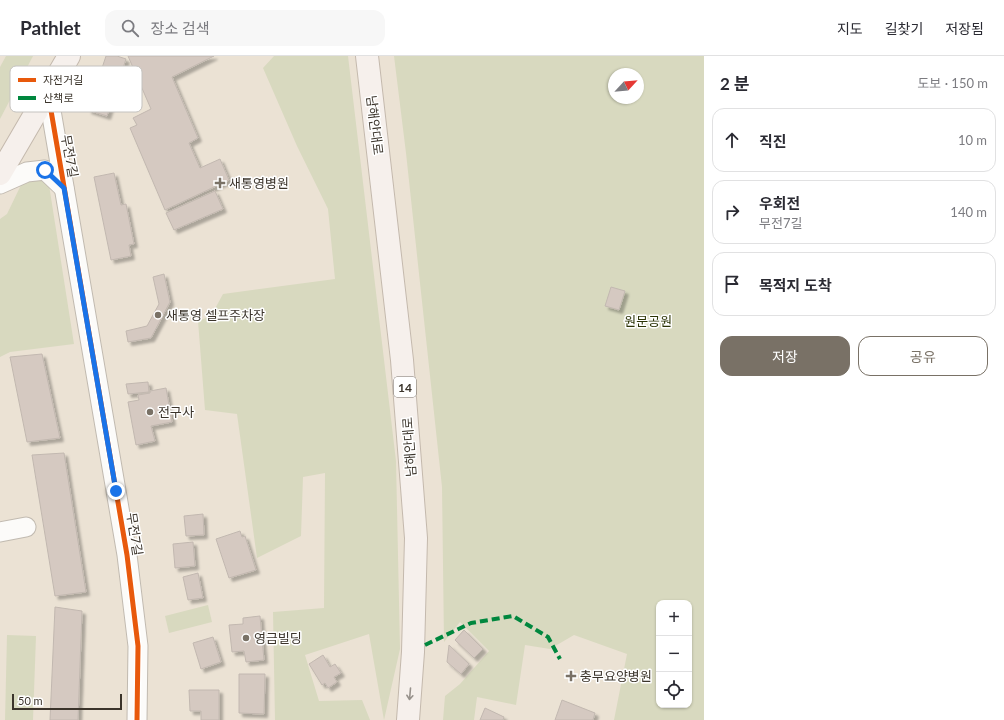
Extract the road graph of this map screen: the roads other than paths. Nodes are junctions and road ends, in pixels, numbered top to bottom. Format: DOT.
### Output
graph roads {
  1 [pos="69,56"];
  2 [pos="367,56"];
  3 [pos="376,56"];
  4 [pos="63,66"];
  5 [pos="37,112"];
  6 [pos="51,112"];
  7 [pos="0,174"];
  8 [pos="0,184"];
  9 [pos="64,188"];
  10 [pos="26,527"];
  11 [pos="0,532"];
  12 [pos="137,720"];
  13 [pos="408,720"];
  14 [pos="423,720"];
  1 -- 4 [label="main road"];
  2 -- 13 [label="main road, 남해안대로 / 14, one-way"];
  3 -- 14 [label="main road, 남해안대로 / 14"];
  5 -- 7 [label="main road"];
  6 -- 9 [label="street, 무전7길"];
  8 -- 9 [label="street"];
  9 -- 12 [label="street, 무전7길"];
  10 -- 11 [label="street"];
}
